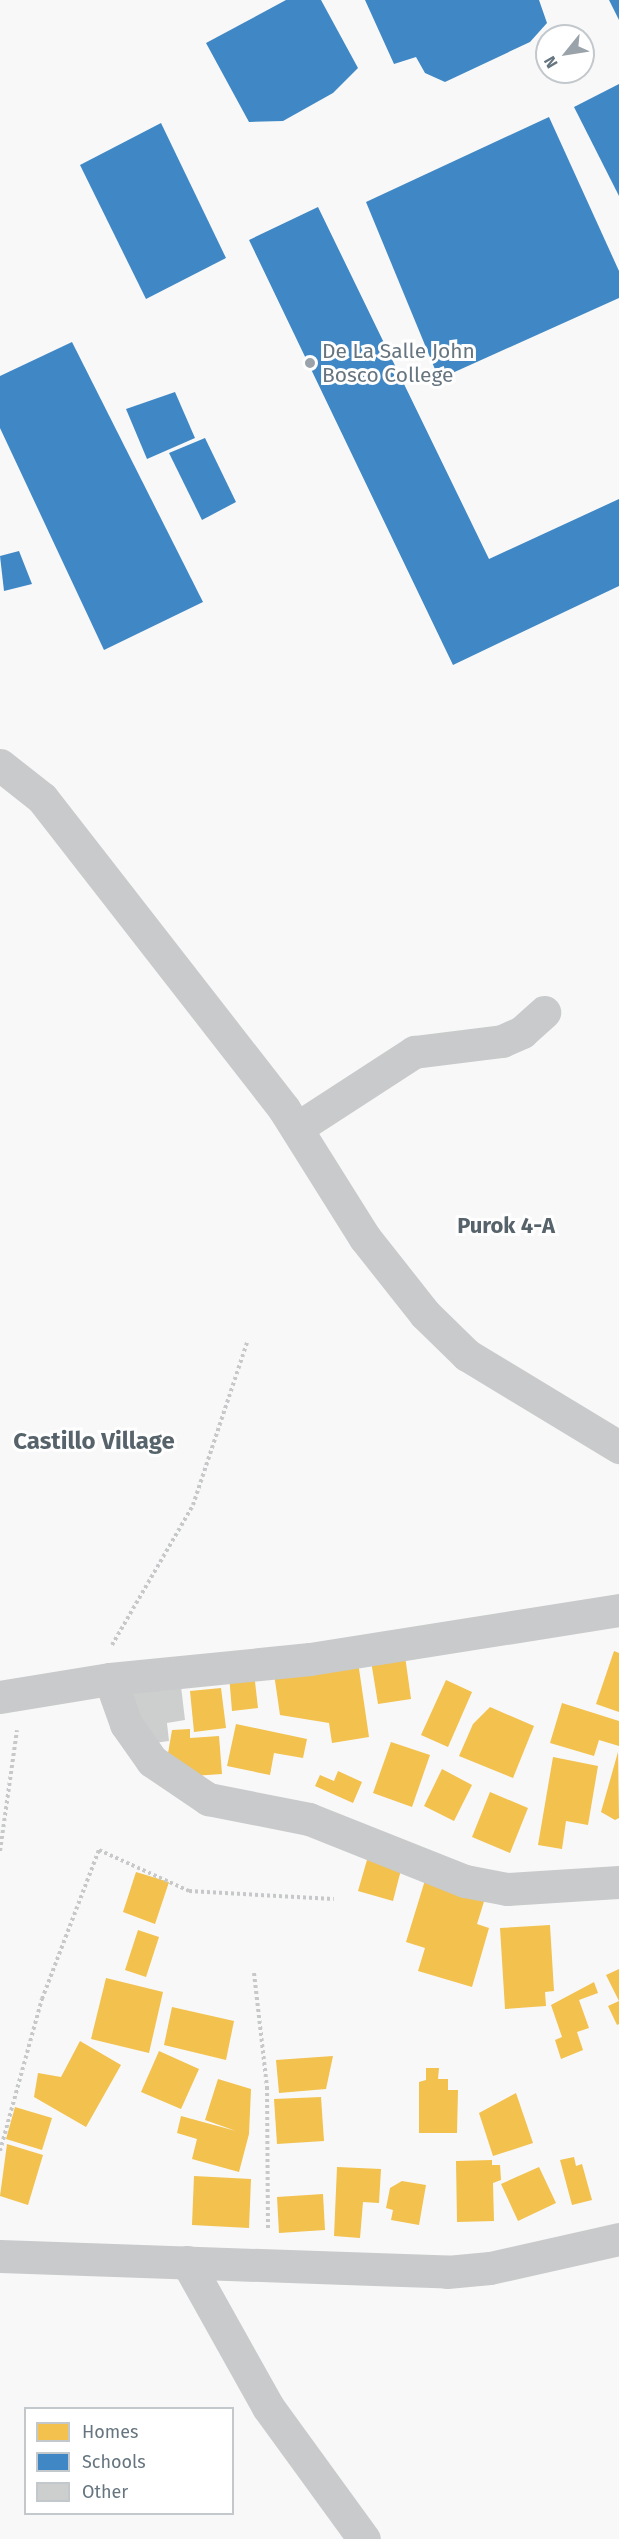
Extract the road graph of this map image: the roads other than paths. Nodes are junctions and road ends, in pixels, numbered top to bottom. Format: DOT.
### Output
graph roads {
  1 [pos="0,765"];
  2 [pos="544,1012"];
  3 [pos="297,1128"];
  4 [pos="619,1447"];
  5 [pos="619,1610"];
  6 [pos="110,1679"];
  7 [pos="11,1695"];
  8 [pos="619,1882"];
  9 [pos="619,2239"];
  10 [pos="0,2256"];
  11 [pos="187,2262"];
  12 [pos="364,2539"];
  1 -- 3 [label="street"];
  2 -- 3 [label="street"];
  3 -- 4 [label="street"];
  5 -- 6 [label="street"];
  6 -- 7 [label="street"];
  6 -- 8 [label="street"];
  9 -- 11 [label="street"];
  10 -- 11 [label="street"];
  11 -- 12 [label="street"];
}
